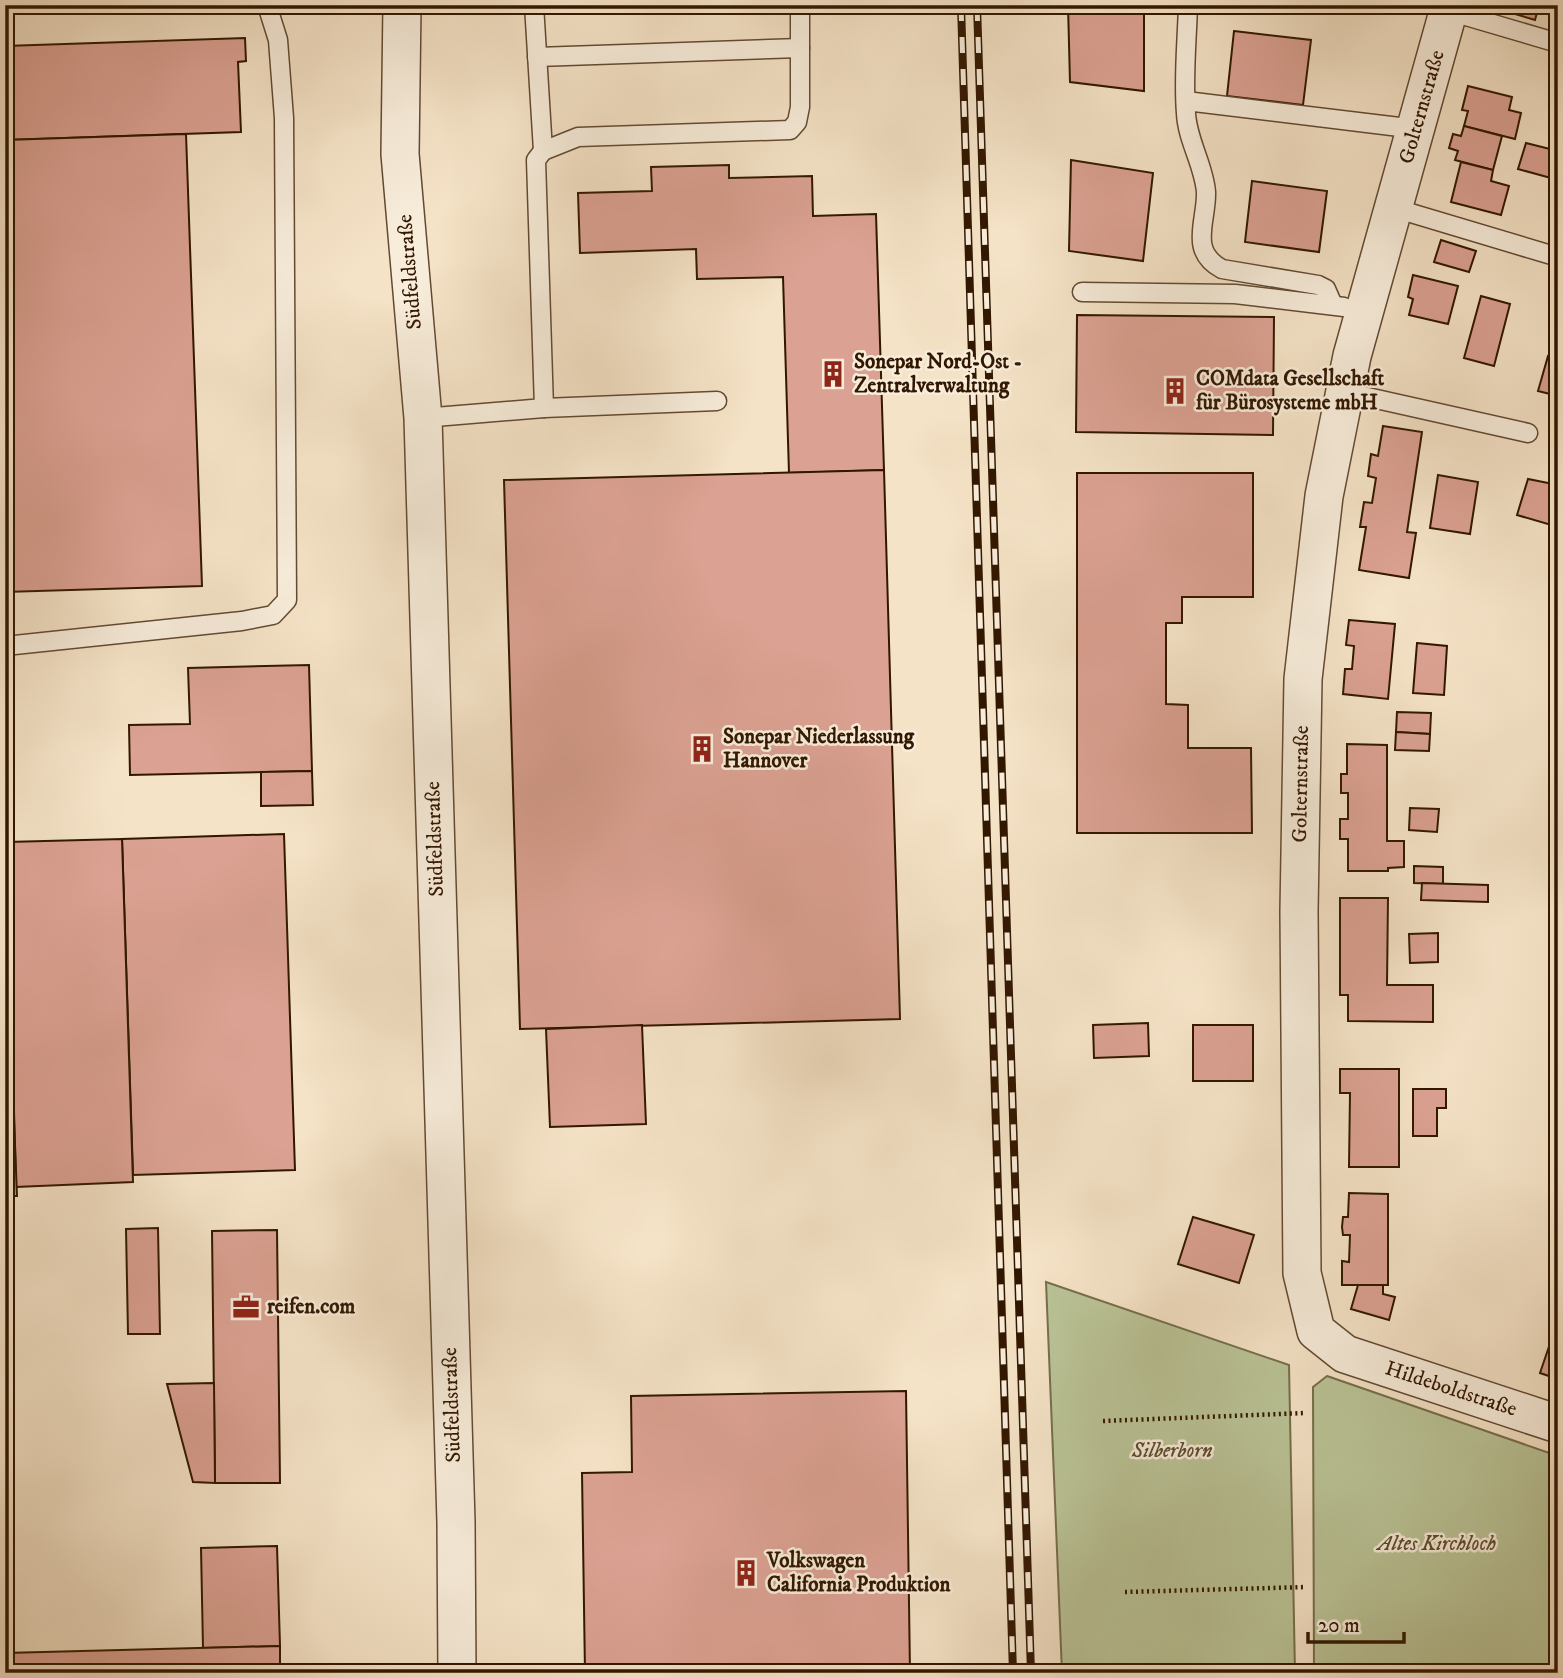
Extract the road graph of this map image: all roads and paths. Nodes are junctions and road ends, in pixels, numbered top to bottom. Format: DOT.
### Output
graph roads {
  1 [pos="267,5"];
  2 [pos="402,5"];
  3 [pos="534,5"];
  4 [pos="800,5"];
  5 [pos="1188,5"];
  6 [pos="1450,8"];
  7 [pos="1558,43"];
  8 [pos="800,48"];
  9 [pos="537,57"];
  10 [pos="1186,101"];
  11 [pos="1416,129"];
  12 [pos="543,151"];
  13 [pos="1394,208"];
  14 [pos="1558,257"];
  15 [pos="1082,292"];
  16 [pos="1349,308"];
  17 [pos="1345,392"];
  18 [pos="717,401"];
  19 [pos="544,408"];
  20 [pos="423,418"];
  21 [pos="1528,433"];
  22 [pos="5,646"];
  23 [pos="1345,1354"];
  24 [pos="1305,1413"];
  25 [pos="1103,1421"];
  26 [pos="1558,1424"];
  27 [pos="1306,1587"];
  28 [pos="1125,1592"];
  29 [pos="457,1673"];
  1 -- 22 [label="lane"];
  2 -- 20 [label="street, Südfeldstraße"];
  3 -- 9 [label="lane"];
  4 -- 8 [label="lane"];
  5 -- 10 [label="lane"];
  6 -- 7 [label="lane"];
  6 -- 11 [label="street, Golternstraße"];
  8 -- 9 [label="lane"];
  8 -- 12 [label="lane"];
  9 -- 12 [label="lane"];
  10 -- 11 [label="lane"];
  10 -- 16 [label="lane"];
  11 -- 13 [label="street, Golternstraße"];
  12 -- 19 [label="lane"];
  13 -- 14 [label="lane"];
  13 -- 16 [label="street, Golternstraße"];
  15 -- 16 [label="lane"];
  16 -- 17 [label="street, Golternstraße"];
  17 -- 21 [label="lane"];
  17 -- 23 [label="street, Golternstraße"];
  18 -- 19 [label="lane"];
  19 -- 20 [label="lane"];
  20 -- 29 [label="street, Südfeldstraße"];
  23 -- 26 [label="street, Hildeboldstraße"];
  24 -- 25 [label="path"];
  27 -- 28 [label="path"];
}
